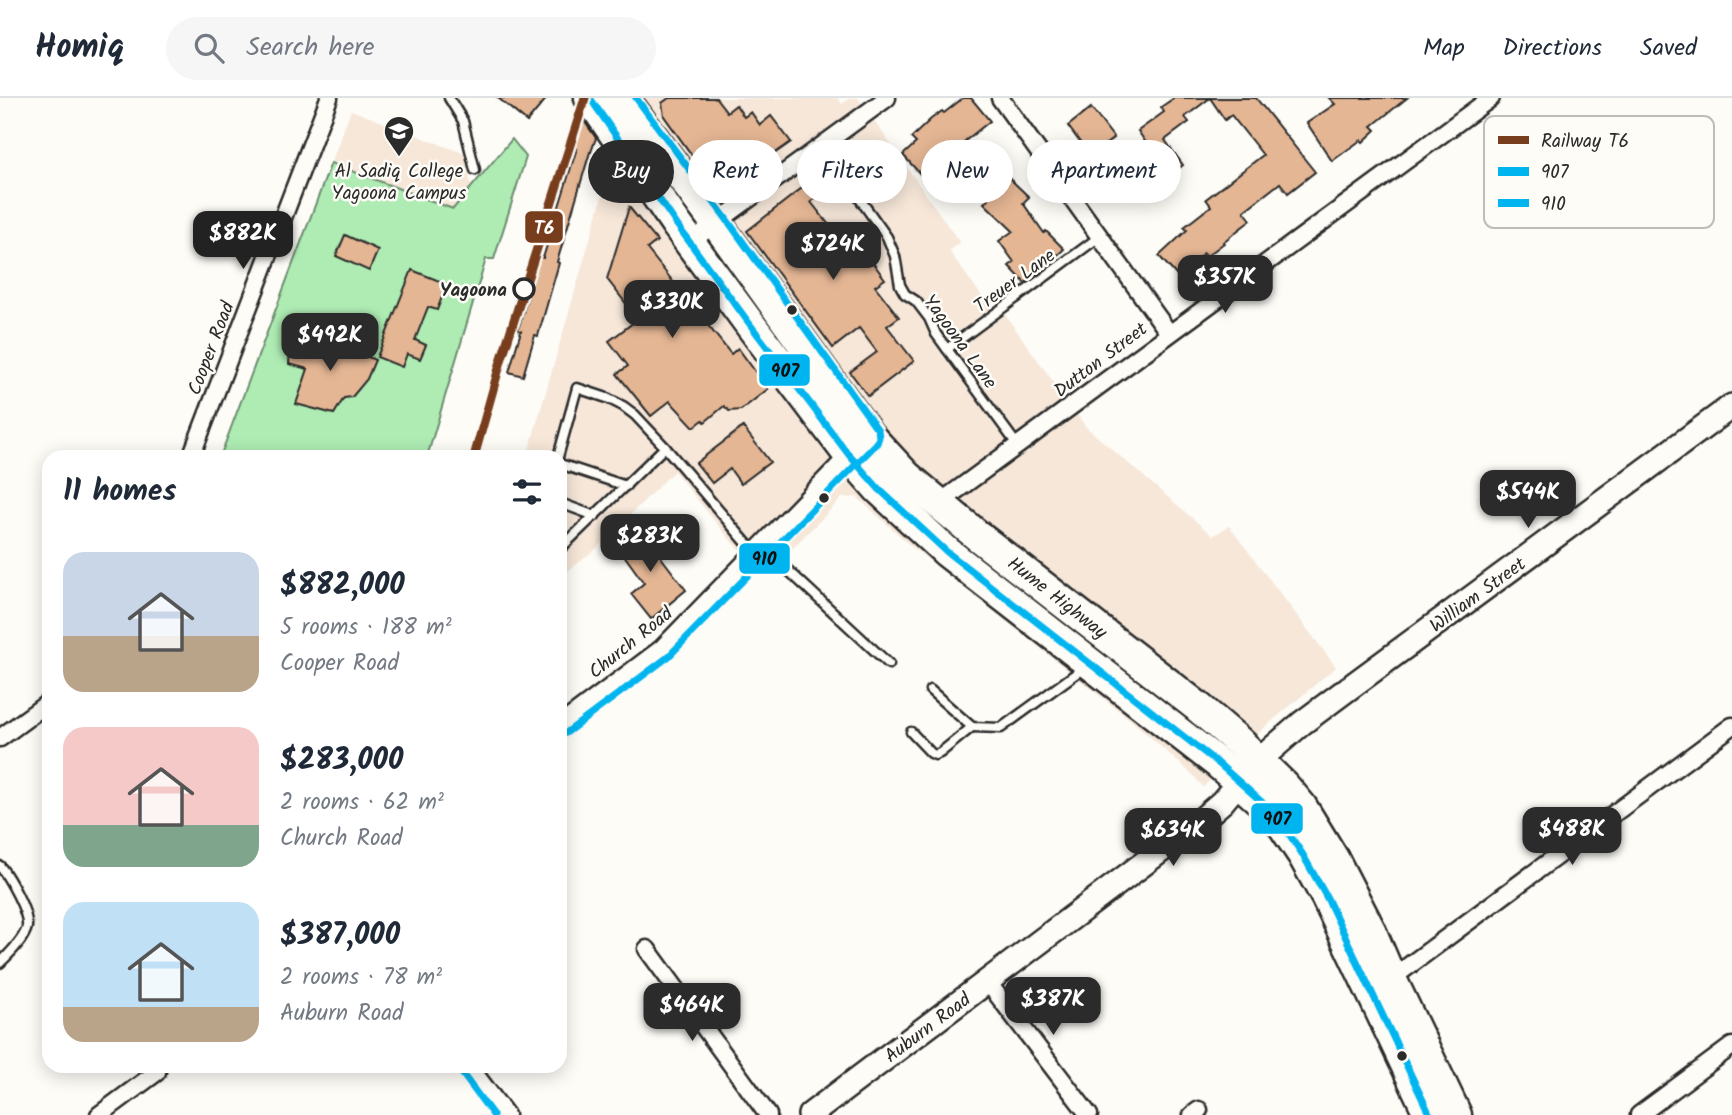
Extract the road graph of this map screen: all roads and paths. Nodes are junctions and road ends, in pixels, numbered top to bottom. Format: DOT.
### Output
graph roads {
  1 [pos="449,98"];
  2 [pos="590,98"];
  3 [pos="887,98"];
  4 [pos="1000,98"];
  5 [pos="1491,98"];
  6 [pos="325,99"];
  7 [pos="624,99"];
  8 [pos="830,140"];
  9 [pos="797,164"];
  10 [pos="475,170"];
  11 [pos="863,203"];
  12 [pos="716,223"];
  13 [pos="1099,237"];
  14 [pos="690,242"];
  15 [pos="1169,333"];
  16 [pos="947,349"];
  17 [pos="1732,406"];
  18 [pos="859,446"];
  19 [pos="1018,446"];
  20 [pos="665,447"];
  21 [pos="194,450"];
  22 [pos="560,450"];
  23 [pos="567,466"];
  24 [pos="625,486"];
  25 [pos="938,504"];
  26 [pos="567,506"];
  27 [pos="595,516"];
  28 [pos="567,543"];
  29 [pos="758,550"];
  30 [pos="1090,663"];
  31 [pos="889,664"];
  32 [pos="930,690"];
  33 [pos="42,707"];
  34 [pos="567,720"];
  35 [pos="1732,726"];
  36 [pos="972,727"];
  37 [pos="911,732"];
  38 [pos="0,738"];
  39 [pos="1249,771"];
  40 [pos="0,866"];
  41 [pos="647,949"];
  42 [pos="0,963"];
  43 [pos="1391,979"];
  44 [pos="987,981"];
  45 [pos="1732,1046"];
  46 [pos="156,1073"];
  47 [pos="474,1073"];
  48 [pos="100,1115"];
  49 [pos="506,1115"];
  50 [pos="768,1115"];
  51 [pos="810,1115"];
  52 [pos="1089,1115"];
  53 [pos="1430,1115"];
  54 [pos="1456,1115"];
  55 [pos="1639,1115"];
  1 -- 10 [label="lane"];
  2 -- 14 [label="highway, Hume Highway"];
  3 -- 8 [label="street"];
  4 -- 13 [label="street"];
  5 -- 15 [label="street, Dutton Street"];
  6 -- 21 [label="street, Cooper Road"];
  7 -- 12 [label="highway, Hume Highway"];
  9 -- 12 [label="street"];
  11 -- 16 [label="lane, Yagoona Lane"];
  12 -- 14 [label="street"];
  12 -- 18 [label="highway, Hume Highway"];
  13 -- 15 [label="street"];
  13 -- 16 [label="lane, Treuer Lane"];
  14 -- 18 [label="highway, Hume Highway"];
  15 -- 19 [label="street, Dutton Street"];
  16 -- 19 [label="lane, Yagoona Lane"];
  17 -- 39 [label="street, William Street"];
  18 -- 25 [label="highway, Hume Highway"];
  18 -- 29 [label="street, Church Road"];
  18 -- 30 [label="highway, Hume Highway"];
  19 -- 25 [label="street, Dutton Street"];
  20 -- 22 [label="lane"];
  20 -- 24 [label="lane"];
  20 -- 29 [label="lane"];
  23 -- 24 [label="lane"];
  24 -- 27 [label="lane"];
  25 -- 39 [label="highway, Hume Highway"];
  26 -- 27 [label="lane"];
  27 -- 28 [label="lane"];
  29 -- 31 [label="lane"];
  29 -- 34 [label="street, Church Road"];
  30 -- 36 [label="lane"];
  30 -- 39 [label="highway, Hume Highway"];
  32 -- 36 [label="lane"];
  33 -- 38 [label="street"];
  35 -- 43 [label="street"];
  36 -- 37 [label="lane"];
  39 -- 43 [label="highway, Hume Highway"];
  39 -- 44 [label="street, Auburn Road"];
  39 -- 53 [label="highway, Hume Highway"];
  40 -- 42 [label="lane"];
  41 -- 50 [label="street"];
  43 -- 54 [label="highway, Hume Highway"];
  44 -- 51 [label="street, Auburn Road"];
  44 -- 52 [label="street"];
  45 -- 55 [label="street"];
  46 -- 48 [label="street"];
  47 -- 49 [label="street"];
}
